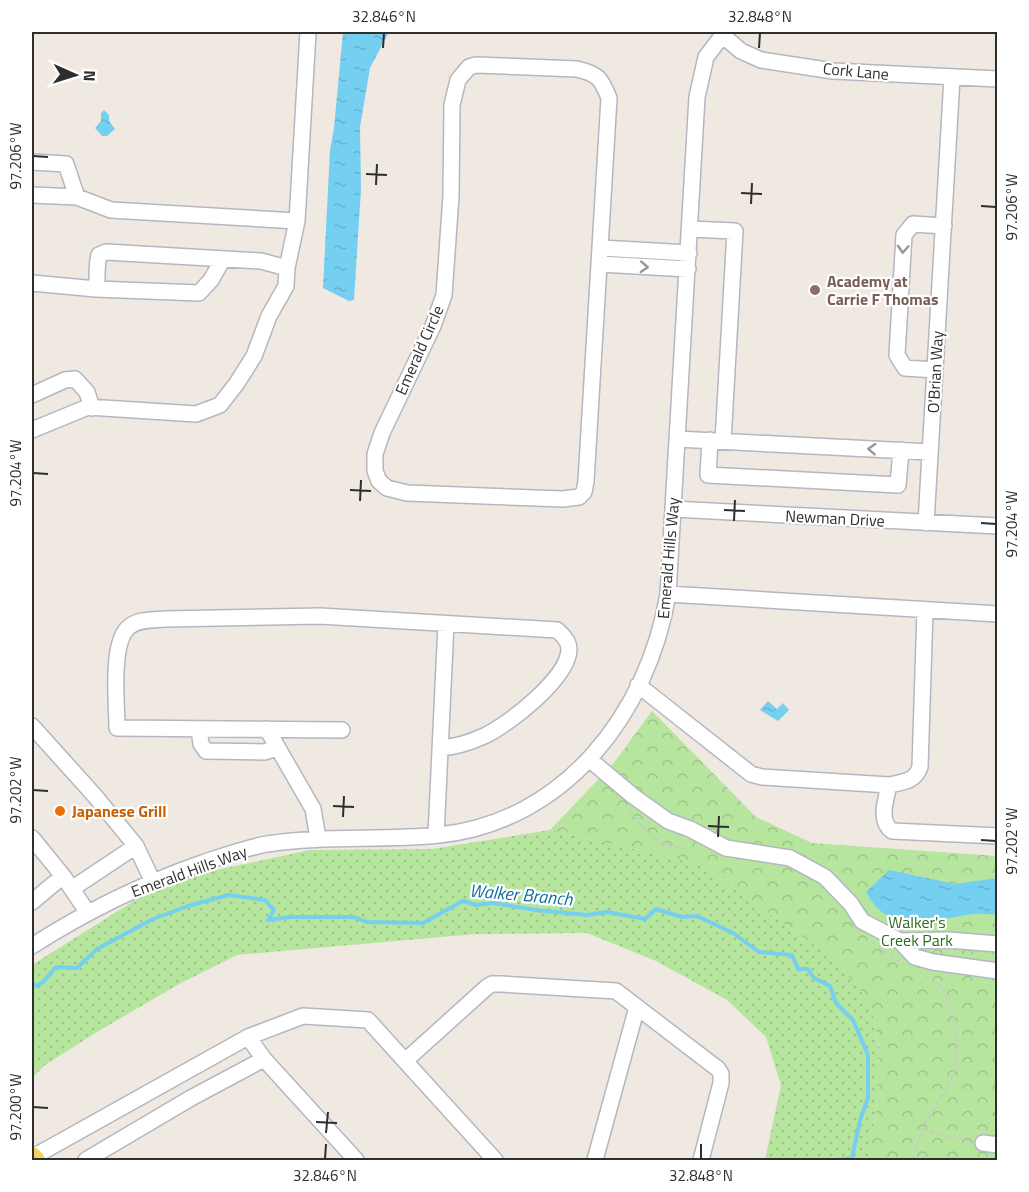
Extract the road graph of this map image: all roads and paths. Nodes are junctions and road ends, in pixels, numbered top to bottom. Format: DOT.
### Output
graph roads {
  1 [pos="308,32"];
  2 [pos="724,33"];
  3 [pos="952,78"];
  4 [pos="998,79"];
  5 [pos="32,162"];
  6 [pos="32,195"];
  7 [pos="77,197"];
  8 [pos="297,220"];
  9 [pos="944,226"];
  10 [pos="690,229"];
  11 [pos="601,248"];
  12 [pos="689,253"];
  13 [pos="223,259"];
  14 [pos="600,264"];
  15 [pos="287,268"];
  16 [pos="688,269"];
  17 [pos="32,283"];
  18 [pos="96,289"];
  19 [pos="935,370"];
  20 [pos="32,394"];
  21 [pos="92,408"];
  22 [pos="32,429"];
  23 [pos="677,439"];
  24 [pos="716,441"];
  25 [pos="901,450"];
  26 [pos="930,452"];
  27 [pos="673,509"];
  28 [pos="926,523"];
  29 [pos="998,526"];
  30 [pos="668,594"];
  31 [pos="925,610"];
  32 [pos="998,614"];
  33 [pos="446,624"];
  34 [pos="638,685"];
  35 [pos="32,726"];
  36 [pos="198,729"];
  37 [pos="267,729"];
  38 [pos="342,730"];
  39 [pos="278,748"];
  40 [pos="440,748"];
  41 [pos="589,759"];
  42 [pos="889,785"];
  43 [pos="627,807"];
  44 [pos="436,835"];
  45 [pos="998,836"];
  46 [pos="32,838"];
  47 [pos="318,838"];
  48 [pos="136,846"];
  49 [pos="699,848"];
  50 [pos="63,876"];
  51 [pos="153,882"];
  52 [pos="73,888"];
  53 [pos="32,902"];
  54 [pos="88,913"];
  55 [pos="952,940"];
  56 [pos="871,941"];
  57 [pos="900,941"];
  58 [pos="998,944"];
  59 [pos="32,946"];
  60 [pos="948,964"];
  61 [pos="909,968"];
  62 [pos="998,971"];
  63 [pos="918,972"];
  64 [pos="637,1007"];
  65 [pos="248,1037"];
  66 [pos="264,1059"];
  67 [pos="405,1061"];
  68 [pos="923,1128"];
  69 [pos="990,1144"];
  70 [pos="33,1158"];
  71 [pos="86,1161"];
  72 [pos="356,1161"];
  73 [pos="495,1161"];
  74 [pos="595,1161"];
  75 [pos="701,1161"];
  76 [pos="913,1161"];
  1 -- 8 [label="street"];
  2 -- 3 [label="street, Cork Lane"];
  2 -- 10 [label="street, Emerald Hills Way"];
  3 -- 4 [label="street, Cork Lane"];
  3 -- 9 [label="street, O'Brian Way"];
  5 -- 7 [label="street"];
  6 -- 7 [label="street"];
  7 -- 8 [label="street"];
  8 -- 15 [label="street"];
  9 -- 19 [label="street, O'Brian Way"];
  9 -- 19 [label="street, one-way"];
  10 -- 12 [label="street, Emerald Hills Way"];
  10 -- 24 [label="street"];
  11 -- 12 [label="street"];
  11 -- 14 [label="street, Emerald Circle"];
  11 -- 14 [label="street, Emerald Circle"];
  12 -- 16 [label="street, Emerald Hills Way"];
  13 -- 15 [label="street"];
  13 -- 18 [label="street"];
  13 -- 18 [label="street"];
  14 -- 16 [label="street, one-way"];
  15 -- 21 [label="street"];
  16 -- 23 [label="street, Emerald Hills Way"];
  17 -- 18 [label="street"];
  19 -- 26 [label="street, O'Brian Way"];
  20 -- 21 [label="street"];
  21 -- 22 [label="street"];
  23 -- 24 [label="street"];
  23 -- 27 [label="street, Emerald Hills Way"];
  25 -- 24 [label="street, one-way"];
  24 -- 25 [label="street"];
  25 -- 26 [label="street"];
  26 -- 28 [label="street, O'Brian Way"];
  27 -- 28 [label="street, Newman Drive"];
  27 -- 30 [label="street, Emerald Hills Way"];
  28 -- 29 [label="street, Newman Drive"];
  30 -- 31 [label="street"];
  30 -- 34 [label="street, Emerald Hills Way"];
  31 -- 32 [label="street"];
  31 -- 42 [label="street"];
  33 -- 36 [label="street"];
  33 -- 40 [label="street"];
  33 -- 40 [label="street"];
  34 -- 41 [label="street, Emerald Hills Way"];
  34 -- 42 [label="street"];
  35 -- 48 [label="street"];
  36 -- 37 [label="street"];
  36 -- 39 [label="street"];
  37 -- 38 [label="street"];
  37 -- 39 [label="street"];
  39 -- 47 [label="street"];
  40 -- 44 [label="street"];
  41 -- 44 [label="street, Emerald Hills Way"];
  41 -- 57 [label="street"];
  42 -- 45 [label="street"];
  43 -- 49 [label="path"];
  44 -- 47 [label="street, Emerald Hills Way"];
  46 -- 50 [label="street"];
  47 -- 51 [label="street, Emerald Hills Way"];
  48 -- 51 [label="street"];
  48 -- 52 [label="street"];
  50 -- 52 [label="street"];
  50 -- 53 [label="street"];
  51 -- 54 [label="street, Emerald Hills Way"];
  52 -- 54 [label="street"];
  54 -- 59 [label="street, Emerald Hills Way"];
  55 -- 57 [label="street"];
  55 -- 58 [label="street"];
  55 -- 60 [label="street"];
  56 -- 61 [label="path"];
  57 -- 60 [label="street"];
  60 -- 62 [label="street"];
  63 -- 68 [label="path"];
  64 -- 67 [label="street"];
  64 -- 74 [label="street"];
  64 -- 75 [label="street"];
  65 -- 66 [label="street"];
  65 -- 67 [label="street"];
  65 -- 70 [label="street"];
  66 -- 71 [label="street"];
  66 -- 72 [label="street"];
  67 -- 73 [label="street"];
  68 -- 69 [label="path"];
  68 -- 76 [label="path"];
}
